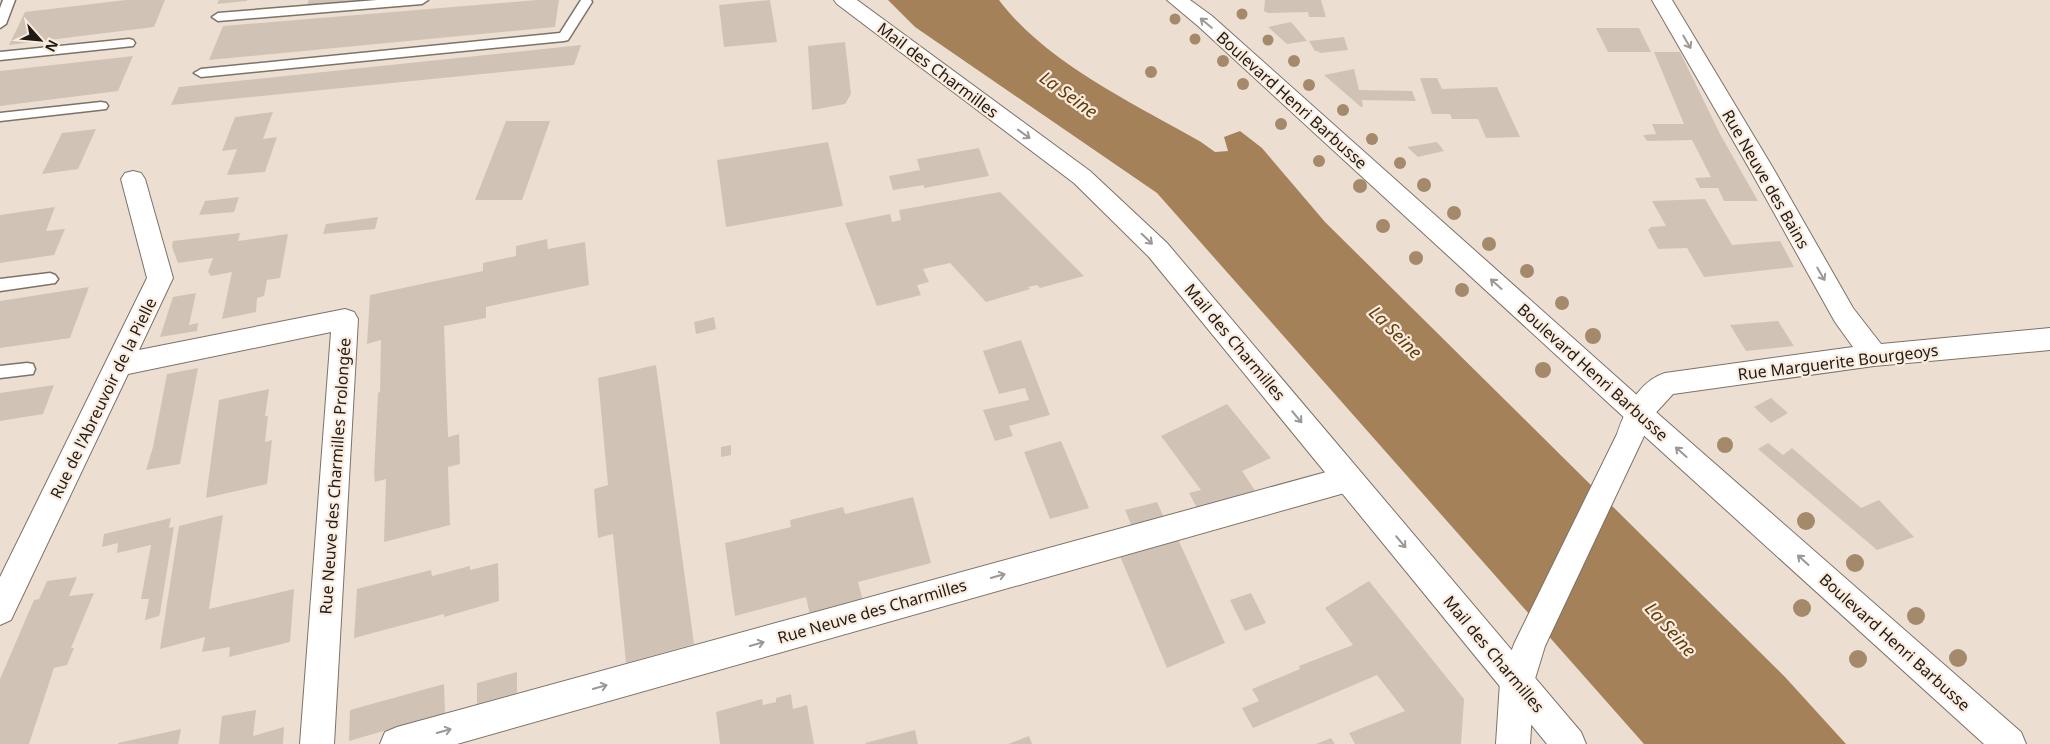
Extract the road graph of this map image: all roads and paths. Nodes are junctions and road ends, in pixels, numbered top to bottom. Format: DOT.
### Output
graph roads {
  1 [pos="9,0"];
  2 [pos="422,0"];
  3 [pos="844,0"];
  4 [pos="1177,0"];
  5 [pos="1662,0"];
  6 [pos="589,1"];
  7 [pos="218,17"];
  8 [pos="0,24"];
  9 [pos="129,43"];
  10 [pos="0,56"];
  11 [pos="202,73"];
  12 [pos="101,106"];
  13 [pos="0,117"];
  14 [pos="133,179"];
  15 [pos="50,279"];
  16 [pos="0,285"];
  17 [pos="2050,339"];
  18 [pos="1874,355"];
  19 [pos="119,365"];
  20 [pos="27,369"];
  21 [pos="0,372"];
  22 [pos="1635,424"];
  23 [pos="1348,479"];
  24 [pos="0,610"];
  25 [pos="1517,682"];
  26 [pos="317,744"];
  27 [pos="397,744"];
  28 [pos="1513,744"];
  29 [pos="1568,744"];
  30 [pos="2009,744"];
  1 -- 8 [label="lane"];
  2 -- 7 [label="lane"];
  3 -- 23 [label="street, Mail des Charmilles, one-way"];
  22 -- 4 [label="street, Boulevard Henri Barbusse, one-way"];
  5 -- 18 [label="street, Rue Neuve des Bains, one-way"];
  6 -- 11 [label="lane"];
  9 -- 10 [label="lane"];
  12 -- 13 [label="lane"];
  14 -- 19 [label="street, Rue de l'Abreuvoir de la Pielle"];
  15 -- 16 [label="lane"];
  17 -- 18 [label="street, Rue Marguerite Bourgeoys"];
  18 -- 22 [label="street, Rue Marguerite Bourgeoys"];
  19 -- 24 [label="street, Rue de l'Abreuvoir de la Pielle"];
  19 -- 26 [label="street, Rue Neuve des Charmilles Prolongée"];
  20 -- 21 [label="lane"];
  22 -- 25 [label="street, Rue Marguerite Bourgeoys"];
  30 -- 22 [label="street, Boulevard Henri Barbusse, one-way"];
  23 -- 25 [label="street, Mail des Charmilles, one-way"];
  27 -- 23 [label="street, Rue Neuve des Charmilles, one-way"];
  25 -- 28 [label="street, Rue Marguerite Bourgeoys"];
  25 -- 29 [label="street, Mail des Charmilles"];
}
